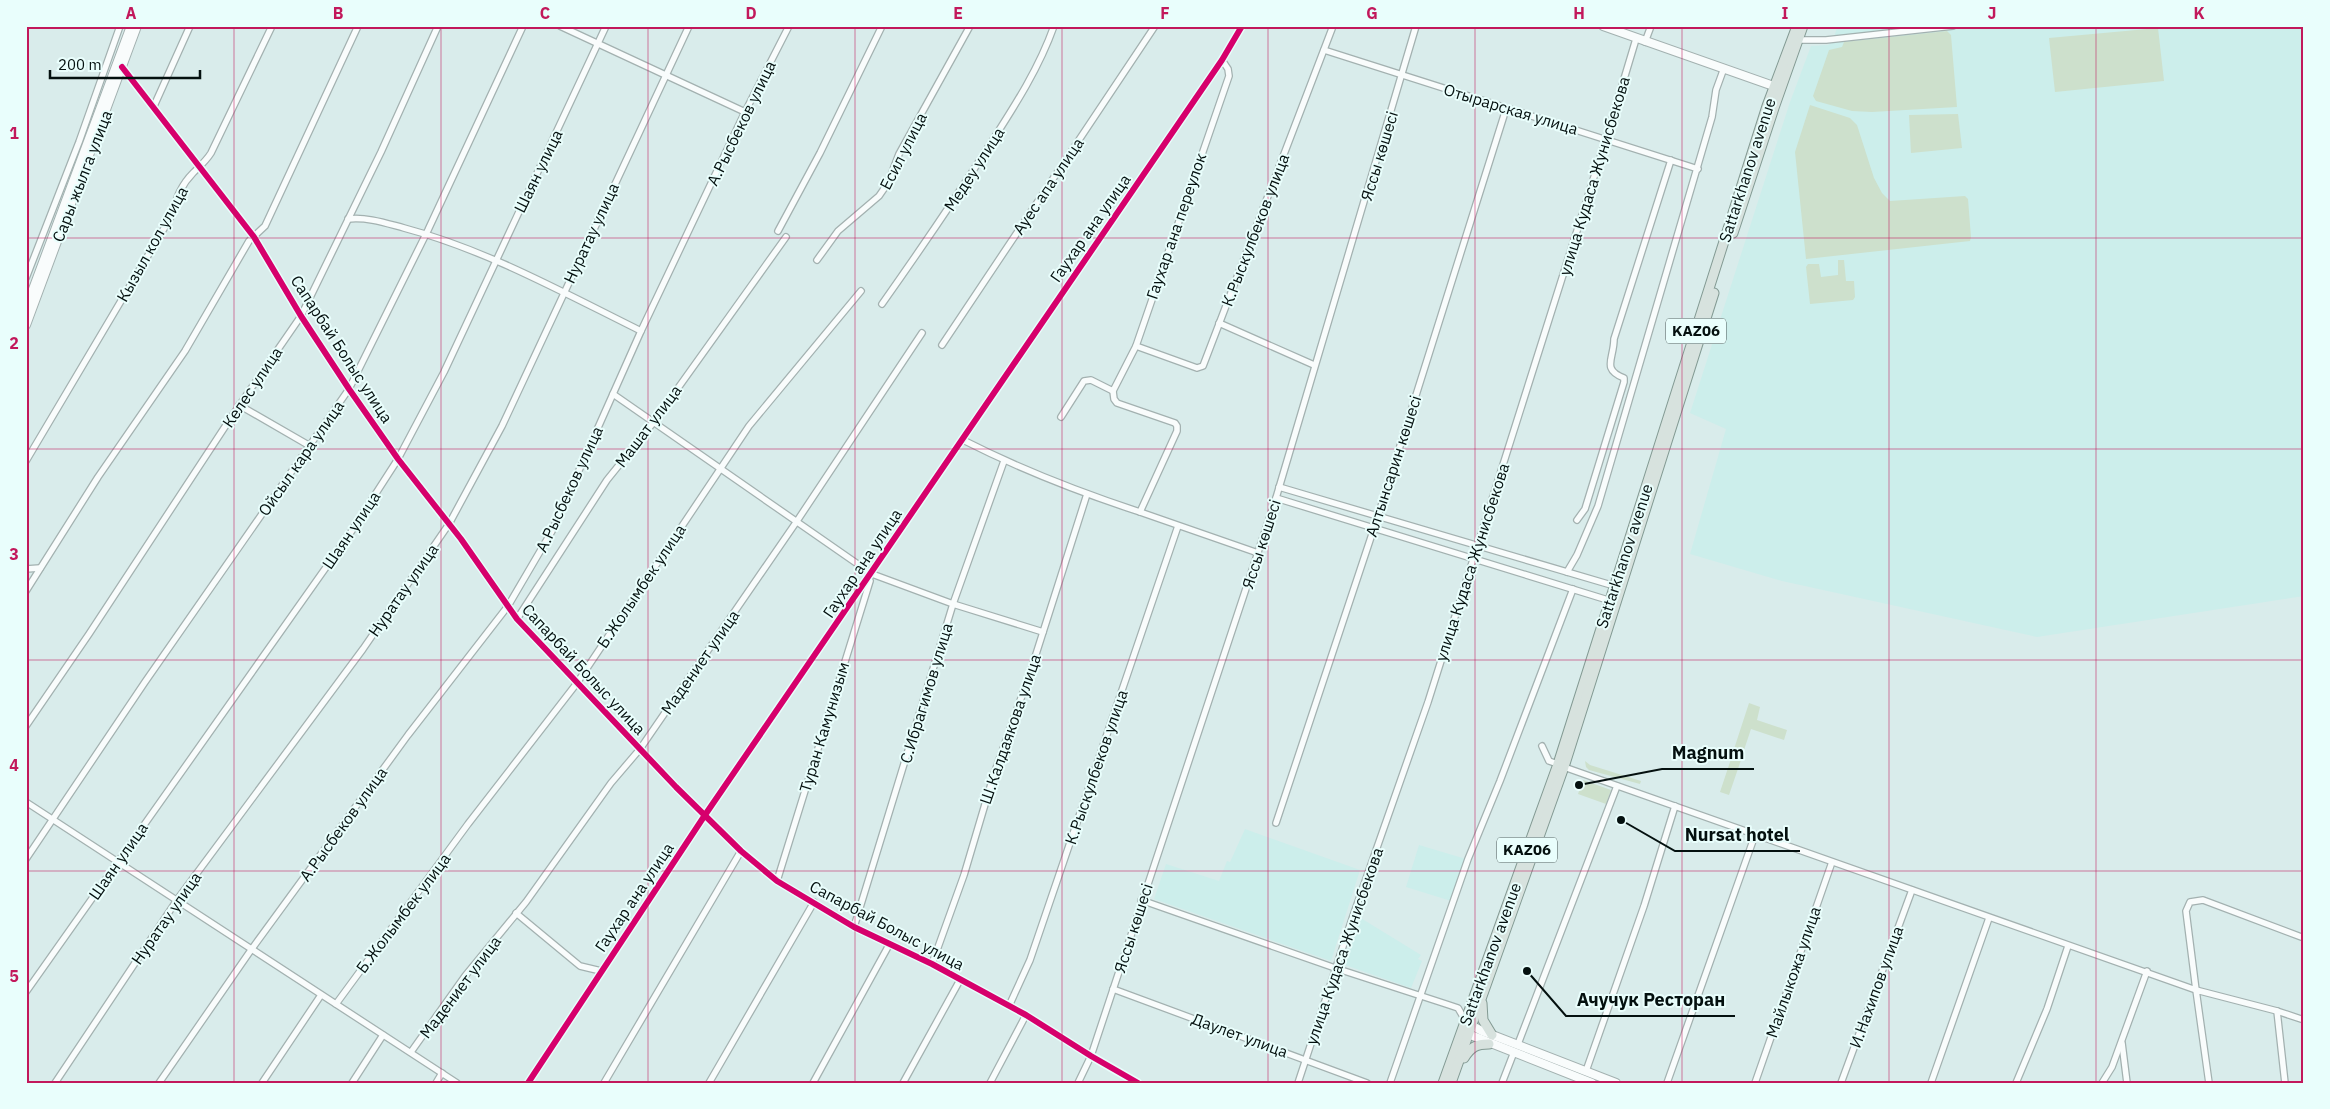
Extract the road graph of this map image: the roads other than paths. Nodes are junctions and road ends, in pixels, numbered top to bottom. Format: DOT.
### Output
graph roads {
  1 [pos="120,26"];
  2 [pos="131,26"];
  3 [pos="138,26"];
  4 [pos="190,26"];
  5 [pos="272,26"];
  6 [pos="358,26"];
  7 [pos="438,26"];
  8 [pos="523,26"];
  9 [pos="560,26"];
  10 [pos="606,26"];
  11 [pos="688,26"];
  12 [pos="789,26"];
  13 [pos="882,26"];
  14 [pos="970,26"];
  15 [pos="1054,26"];
  16 [pos="1155,26"];
  17 [pos="1242,26"];
  18 [pos="1333,26"];
  19 [pos="1416,26"];
  20 [pos="1603,26"];
  21 [pos="1651,26"];
  22 [pos="1797,26"];
  23 [pos="1803,26"];
  24 [pos="1953,26"];
  25 [pos="1636,39"];
  26 [pos="1799,40"];
  27 [pos="1645,42"];
  28 [pos="598,44"];
  29 [pos="1324,50"];
  30 [pos="1222,60"];
  31 [pos="122,67"];
  32 [pos="1724,68"];
  33 [pos="1402,74"];
  34 [pos="665,75"];
  35 [pos="1777,87"];
  36 [pos="154,106"];
  37 [pos="1506,109"];
  38 [pos="745,112"];
  39 [pos="1606,139"];
  40 [pos="1671,160"];
  41 [pos="201,168"];
  42 [pos="1698,169"];
  43 [pos="348,219"];
  44 [pos="778,231"];
  45 [pos="426,234"];
  46 [pos="254,237"];
  47 [pos="786,237"];
  48 [pos="816,260"];
  49 [pos="496,261"];
  50 [pos="26,278"];
  51 [pos="861,291"];
  52 [pos="563,293"];
  53 [pos="882,304"];
  54 [pos="26,308"];
  55 [pos="300,316"];
  56 [pos="1219,323"];
  57 [pos="26,324"];
  58 [pos="641,331"];
  59 [pos="922,333"];
  60 [pos="942,345"];
  61 [pos="1136,346"];
  62 [pos="1314,365"];
  63 [pos="349,389"];
  64 [pos="1113,391"];
  65 [pos="613,394"];
  66 [pos="239,405"];
  67 [pos="1061,417"];
  68 [pos="653,423"];
  69 [pos="963,440"];
  70 [pos="310,446"];
  71 [pos="398,459"];
  72 [pos="1004,460"];
  73 [pos="26,461"];
  74 [pos="720,469"];
  75 [pos="1279,487"];
  76 [pos="1087,494"];
  77 [pos="1276,498"];
  78 [pos="1140,512"];
  79 [pos="1378,516"];
  80 [pos="1577,520"];
  81 [pos="797,521"];
  82 [pos="450,524"];
  83 [pos="1178,526"];
  84 [pos="1373,528"];
  85 [pos="1478,546"];
  86 [pos="1258,553"];
  87 [pos="1473,558"];
  88 [pos="40,568"];
  89 [pos="26,569"];
  90 [pos="1567,572"];
  91 [pos="872,574"];
  92 [pos="1618,588"];
  93 [pos="1573,589"];
  94 [pos="26,590"];
  95 [pos="1614,602"];
  96 [pos="953,604"];
  97 [pos="508,606"];
  98 [pos="517,619"];
  99 [pos="1042,632"];
  100 [pos="577,683"];
  101 [pos="26,726"];
  102 [pos="1542,746"];
  103 [pos="640,749"];
  104 [pos="1561,766"];
  105 [pos="1617,786"];
  106 [pos="26,802"];
  107 [pos="1675,806"];
  108 [pos="705,815"];
  109 [pos="53,821"];
  110 [pos="1276,823"];
  111 [pos="1755,834"];
  112 [pos="740,851"];
  113 [pos="26,859"];
  114 [pos="117,862"];
  115 [pos="1832,862"];
  116 [pos="778,881"];
  117 [pos="1912,890"];
  118 [pos="177,900"];
  119 [pos="1142,900"];
  120 [pos="814,902"];
  121 [pos="516,913"];
  122 [pos="1989,918"];
  123 [pos="854,926"];
  124 [pos="2304,938"];
  125 [pos="889,945"];
  126 [pos="2068,946"];
  127 [pos="251,950"];
  128 [pos="932,964"];
  129 [pos="1335,968"];
  130 [pos="601,971"];
  131 [pos="2147,972"];
  132 [pos="960,980"];
  133 [pos="1113,989"];
  134 [pos="2196,990"];
  135 [pos="26,992"];
  136 [pos="321,995"];
  137 [pos="1420,995"];
  138 [pos="1482,997"];
  139 [pos="336,1004"];
  140 [pos="1009,1006"];
  141 [pos="2277,1011"];
  142 [pos="1026,1015"];
  143 [pos="2304,1020"];
  144 [pos="1466,1026"];
  145 [pos="383,1035"];
  146 [pos="1491,1039"];
  147 [pos="2121,1041"];
  148 [pos="1518,1044"];
  149 [pos="411,1052"];
  150 [pos="1514,1052"];
  151 [pos="1091,1056"];
  152 [pos="1306,1060"];
  153 [pos="1458,1066"];
  154 [pos="442,1073"];
  155 [pos="1451,1077"];
  156 [pos="1584,1078"];
  157 [pos="55,1083"];
  158 [pos="159,1083"];
  159 [pos="262,1083"];
  160 [pos="352,1083"];
  161 [pos="436,1083"];
  162 [pos="457,1083"];
  163 [pos="528,1083"];
  164 [pos="604,1083"];
  165 [pos="709,1083"];
  166 [pos="813,1083"];
  167 [pos="903,1083"];
  168 [pos="990,1083"];
  169 [pos="1078,1083"];
  170 [pos="1138,1083"];
  171 [pos="1298,1083"];
  172 [pos="1367,1083"];
  173 [pos="1390,1083"];
  174 [pos="1443,1083"];
  175 [pos="1502,1083"];
  176 [pos="1592,1083"];
  177 [pos="1616,1083"];
  178 [pos="1667,1083"];
  179 [pos="1754,1083"];
  180 [pos="1841,1083"];
  181 [pos="1931,1083"];
  182 [pos="2016,1083"];
  183 [pos="2102,1083"];
  184 [pos="2127,1083"];
  185 [pos="2209,1083"];
  186 [pos="2285,1083"];
  1 -- 50 [label="street"];
  2 -- 54 [label="main road, Сары жылга улица"];
  3 -- 31 [label="main road, Сары жылга улица"];
  4 -- 36 [label="street"];
  5 -- 41 [label="street, Кызыл кол улица"];
  6 -- 46 [label="street"];
  7 -- 43 [label="street, Келес улица"];
  8 -- 45 [label="street, Ойсыл кара улица"];
  9 -- 28 [label="street"];
  10 -- 28 [label="street, Шаян улица"];
  11 -- 34 [label="street, Нуратау улица"];
  12 -- 38 [label="street, А.Рысбеков улица"];
  13 -- 44 [label="street"];
  14 -- 48 [label="street, Есил улица"];
  15 -- 53 [label="street, Медеу улица"];
  16 -- 60 [label="street, Ауес апа улица"];
  17 -- 30 [label="street, Гаухар ана улица"];
  18 -- 29 [label="street, К.Рыскулбеков улица"];
  19 -- 33 [label="street, Яссы көшесі"];
  20 -- 25 [label="main road"];
  21 -- 27 [label="street"];
  22 -- 35 [label="main road, Sattarkhanov avenue / KАZ06"];
  23 -- 26 [label="main road, Sattarkhanov avenue / KАZ06"];
  24 -- 26 [label="street"];
  25 -- 27 [label="main road"];
  25 -- 39 [label="street, улица Кудаса Жунисбекова"];
  26 -- 35 [label="main road, Sattarkhanov avenue / KАZ06"];
  27 -- 32 [label="main road"];
  28 -- 34 [label="street"];
  28 -- 49 [label="street, Шаян улица"];
  29 -- 33 [label="street, Отырарская улица"];
  29 -- 56 [label="street, К.Рыскулбеков улица"];
  30 -- 61 [label="street, Гаухар ана переулок"];
  30 -- 69 [label="street, Гаухар ана улица"];
  31 -- 36 [label="street, Сапарбай Болыс улица"];
  31 -- 57 [label="main road, Сары жылга улица"];
  32 -- 35 [label="main road"];
  32 -- 42 [label="street"];
  33 -- 37 [label="street, Отырарская улица"];
  33 -- 62 [label="street, Яссы көшесі"];
  34 -- 38 [label="street"];
  34 -- 52 [label="street, Нуратау улица"];
  35 -- 92 [label="main road, Sattarkhanov avenue / KАZ06"];
  36 -- 41 [label="street, Сапарбай Болыс улица"];
  37 -- 39 [label="street, Отырарская улица"];
  37 -- 79 [label="street, Алтынсарин көшесі"];
  38 -- 58 [label="street, А.Рысбеков улица"];
  39 -- 40 [label="street, Отырарская улица"];
  39 -- 85 [label="street, улица Кудаса Жунисбекова"];
  40 -- 42 [label="street, Отырарская улица"];
  40 -- 80 [label="street"];
  41 -- 46 [label="street, Сапарбай Болыс улица"];
  41 -- 73 [label="street, Кызыл кол улица"];
  42 -- 90 [label="street"];
  43 -- 45 [label="street"];
  43 -- 55 [label="street, Келес улица"];
  45 -- 49 [label="street"];
  45 -- 63 [label="street, Ойсыл кара улица"];
  46 -- 55 [label="street, Сапарбай Болыс улица"];
  46 -- 88 [label="street"];
  47 -- 68 [label="street, Машат улица"];
  49 -- 52 [label="street"];
  49 -- 71 [label="street, Шаян улица"];
  51 -- 74 [label="street, Б.Жолымбек улица"];
  52 -- 58 [label="street"];
  52 -- 82 [label="street, Нуратау улица"];
  55 -- 63 [label="street, Сапарбай Болыс улица"];
  55 -- 66 [label="street, Келес улица"];
  56 -- 61 [label="street, К.Рыскулбеков улица"];
  56 -- 62 [label="street"];
  58 -- 65 [label="street, А.Рысбеков улица"];
  59 -- 81 [label="street, Мадениет улица"];
  61 -- 64 [label="street, Гаухар ана переулок"];
  62 -- 75 [label="street, Яссы көшесі"];
  63 -- 70 [label="street, Ойсыл кара улица"];
  63 -- 71 [label="street, Сапарбай Болыс улица"];
  64 -- 67 [label="street"];
  64 -- 78 [label="street"];
  65 -- 68 [label="street"];
  65 -- 97 [label="street, А.Рысбеков улица"];
  66 -- 70 [label="street"];
  66 -- 101 [label="street, Келес улица"];
  68 -- 74 [label="street"];
  68 -- 98 [label="street, Машат улица"];
  69 -- 72 [label="street"];
  69 -- 91 [label="street, Гаухар ана улица"];
  70 -- 109 [label="street, Ойсыл кара улица"];
  71 -- 82 [label="street, Сапарбай Болыс улица"];
  71 -- 114 [label="street, Шаян улица"];
  72 -- 76 [label="street"];
  72 -- 96 [label="street, С.Ибрагимов улица"];
  74 -- 81 [label="street"];
  74 -- 100 [label="street, Б.Жолымбек улица"];
  75 -- 77 [label="street, Яссы көшесі"];
  75 -- 79 [label="street"];
  76 -- 78 [label="street"];
  76 -- 99 [label="street, Ш.Калдаякова улица"];
  77 -- 84 [label="street"];
  77 -- 86 [label="street, Яссы көшесі"];
  78 -- 83 [label="street"];
  79 -- 84 [label="street, Алтынсарин көшесі"];
  79 -- 85 [label="street"];
  81 -- 91 [label="street"];
  81 -- 103 [label="street, Мадениет улица"];
  82 -- 97 [label="street, Сапарбай Болыс улица"];
  82 -- 118 [label="street, Нуратау улица"];
  83 -- 86 [label="street"];
  83 -- 140 [label="street, К.Рыскулбеков улица"];
  84 -- 87 [label="street"];
  84 -- 110 [label="street, Алтынсарин көшесі"];
  85 -- 87 [label="street, улица Кудаса Жунисбекова"];
  85 -- 90 [label="street"];
  86 -- 119 [label="street, Яссы көшесі"];
  87 -- 93 [label="street"];
  87 -- 129 [label="street, улица Кудаса Жунисбекова"];
  88 -- 89 [label="street"];
  88 -- 94 [label="street"];
  90 -- 92 [label="street"];
  91 -- 96 [label="street"];
  91 -- 108 [label="street, Гаухар ана улица"];
  91 -- 116 [label="street, Туран Камунизым"];
  92 -- 95 [label="main road, Sattarkhanov avenue / KАZ06"];
  93 -- 95 [label="street"];
  93 -- 137 [label="street"];
  95 -- 104 [label="main road, Sattarkhanov avenue / KАZ06"];
  96 -- 99 [label="street"];
  96 -- 123 [label="street, С.Ибрагимов улица"];
  97 -- 98 [label="street, Сапарбай Болыс улица"];
  97 -- 127 [label="street, А.Рысбеков улица"];
  98 -- 100 [label="street, Сапарбай Болыс улица"];
  99 -- 128 [label="street, Ш.Калдаякова улица"];
  100 -- 103 [label="street, Сапарбай Болыс улица"];
  100 -- 139 [label="street, Б.Жолымбек улица"];
  102 -- 104 [label="street"];
  103 -- 108 [label="street, Сапарбай Болыс улица"];
  103 -- 121 [label="street, Мадениет улица"];
  104 -- 105 [label="street"];
  104 -- 138 [label="main road, Sattarkhanov avenue / KАZ06"];
  104 -- 144 [label="main road, Sattarkhanov avenue / KАZ06"];
  105 -- 107 [label="street"];
  105 -- 148 [label="street"];
  106 -- 109 [label="street"];
  107 -- 111 [label="street"];
  107 -- 156 [label="street"];
  108 -- 112 [label="street, Сапарбай Болыс улица"];
  108 -- 130 [label="street, Гаухар ана улица"];
  109 -- 113 [label="street, Ойсыл кара улица"];
  109 -- 114 [label="street"];
  111 -- 115 [label="street"];
  111 -- 178 [label="street"];
  112 -- 116 [label="street, Сапарбай Болыс улица"];
  112 -- 164 [label="street"];
  114 -- 118 [label="street"];
  114 -- 135 [label="street, Шаян улица"];
  115 -- 117 [label="street"];
  115 -- 179 [label="street, Майлыкожа улица"];
  116 -- 120 [label="street, Сапарбай Болыс улица"];
  117 -- 122 [label="street"];
  117 -- 180 [label="street, И.Нахипов улица"];
  118 -- 127 [label="street"];
  118 -- 157 [label="street, Нуратау улица"];
  119 -- 129 [label="street"];
  119 -- 133 [label="street, Яссы көшесі"];
  120 -- 123 [label="street, Сапарбай Болыс улица"];
  120 -- 165 [label="street"];
  121 -- 130 [label="street"];
  121 -- 149 [label="street, Мадениет улица"];
  122 -- 126 [label="street"];
  122 -- 181 [label="street"];
  123 -- 125 [label="street, Сапарбай Болыс улица"];
  124 -- 134 [label="street"];
  125 -- 128 [label="street, Сапарбай Болыс улица"];
  125 -- 166 [label="street"];
  126 -- 131 [label="street"];
  126 -- 182 [label="street"];
  127 -- 136 [label="street"];
  127 -- 158 [label="street, А.Рысбеков улица"];
  128 -- 132 [label="street, Сапарбай Болыс улица"];
  129 -- 137 [label="street"];
  129 -- 152 [label="street, улица Кудаса Жунисбекова"];
  130 -- 163 [label="street, Гаухар ана улица"];
  131 -- 134 [label="street"];
  131 -- 147 [label="street"];
  132 -- 140 [label="street, Сапарбай Болыс улица"];
  132 -- 167 [label="street"];
  133 -- 151 [label="street, Яссы көшесі"];
  133 -- 152 [label="street, Даулет улица"];
  134 -- 141 [label="street"];
  134 -- 185 [label="street"];
  136 -- 139 [label="street"];
  136 -- 159 [label="street"];
  137 -- 144 [label="street"];
  137 -- 173 [label="street"];
  138 -- 144 [label="main road, Sattarkhanov avenue / KАZ06"];
  138 -- 146 [label="main road"];
  139 -- 145 [label="street"];
  140 -- 142 [label="street, Сапарбай Болыс улица"];
  141 -- 143 [label="street"];
  141 -- 186 [label="street"];
  142 -- 151 [label="street, Сапарбай Болыс улица"];
  142 -- 168 [label="street"];
  144 -- 146 [label="main road"];
  144 -- 153 [label="main road, Sattarkhanov avenue / KАZ06"];
  144 -- 155 [label="main road, Sattarkhanov avenue / KАZ06"];
  145 -- 149 [label="street"];
  145 -- 160 [label="street"];
  146 -- 148 [label="main road"];
  146 -- 150 [label="main road"];
  146 -- 153 [label="main road"];
  147 -- 183 [label="street"];
  147 -- 184 [label="street"];
  148 -- 156 [label="main road"];
  149 -- 154 [label="street"];
  150 -- 156 [label="main road"];
  150 -- 175 [label="street"];
  151 -- 169 [label="street, Яссы көшесі"];
  151 -- 170 [label="street, Сапарбай Болыс улица"];
  152 -- 171 [label="street, улица Кудаса Жунисбекова"];
  152 -- 172 [label="street, Даулет улица"];
  153 -- 155 [label="main road, Sattarkhanov avenue / KАZ06"];
  154 -- 161 [label="street"];
  154 -- 162 [label="street"];
  155 -- 174 [label="main road, Sattarkhanov avenue / KАZ06"];
  156 -- 176 [label="main road"];
  156 -- 177 [label="main road"];
}
